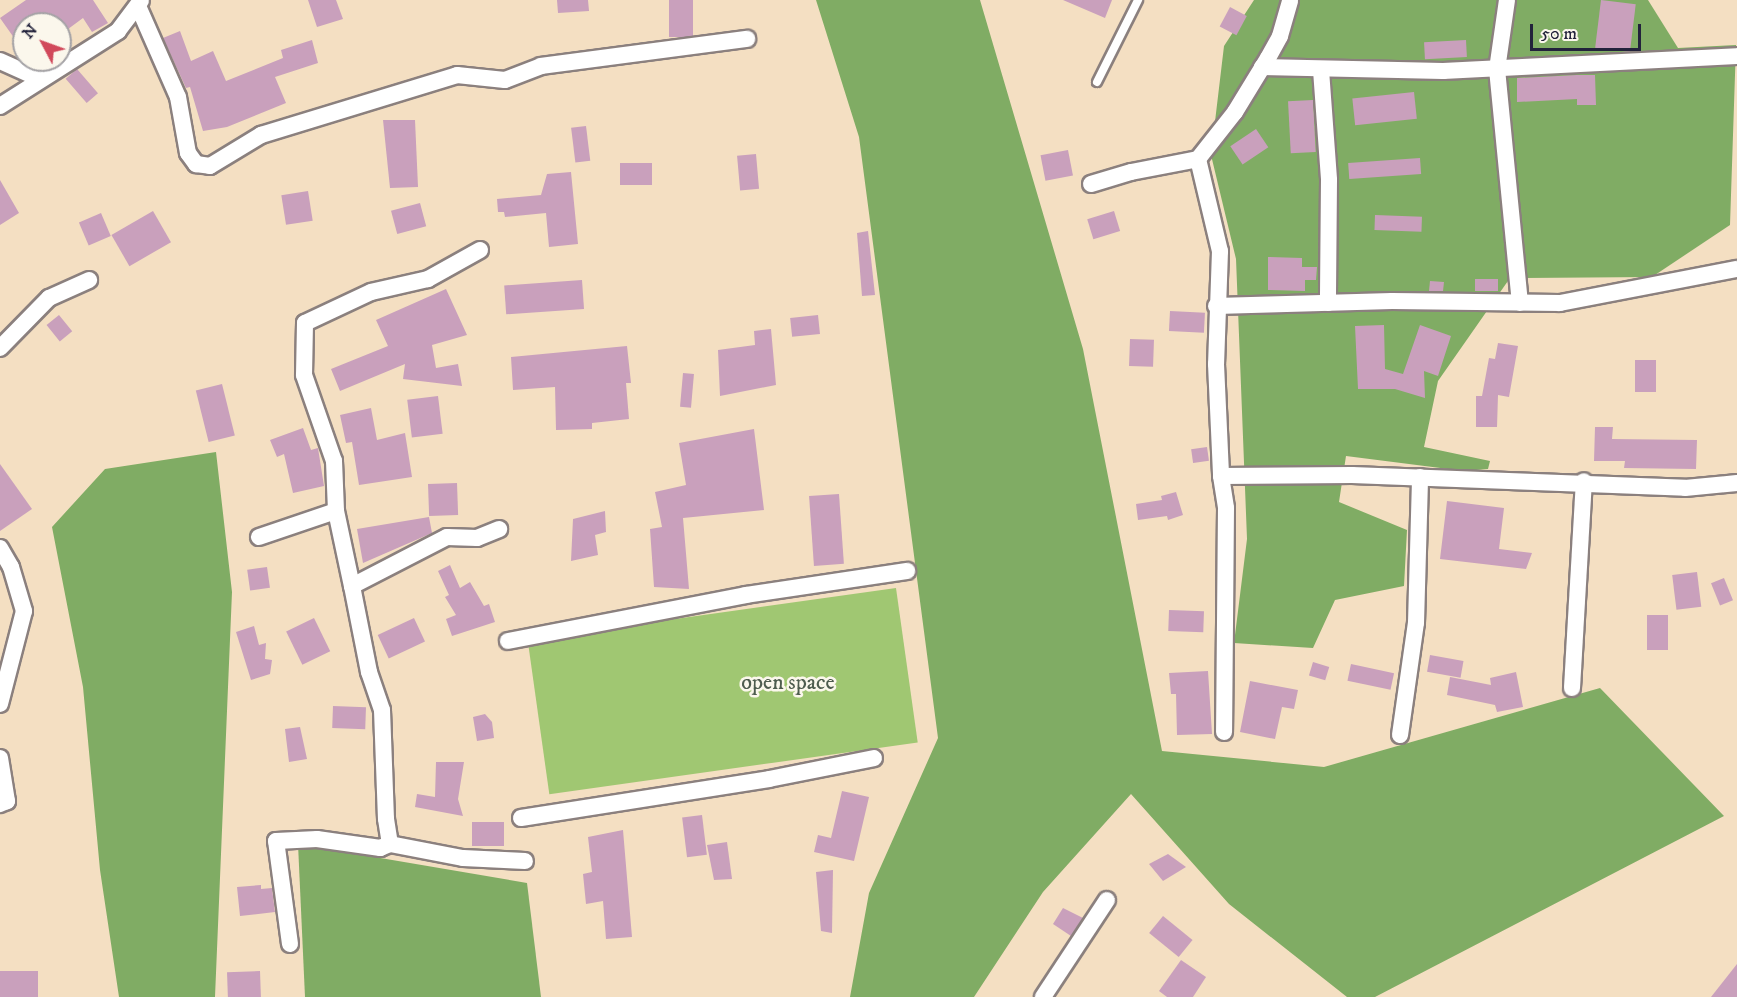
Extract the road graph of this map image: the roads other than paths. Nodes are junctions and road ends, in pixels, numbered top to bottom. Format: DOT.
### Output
graph roads {
  1 [pos="1138,0"];
  2 [pos="1290,0"];
  3 [pos="1508,0"];
  4 [pos="140,3"];
  5 [pos="747,39"];
  6 [pos="1737,56"];
  7 [pos="0,61"];
  8 [pos="1262,67"];
  9 [pos="1497,69"];
  10 [pos="1321,70"];
  11 [pos="40,80"];
  12 [pos="1096,81"];
  13 [pos="0,106"];
  14 [pos="1198,159"];
  15 [pos="1091,184"];
  16 [pos="480,249"];
  17 [pos="1737,269"];
  18 [pos="89,280"];
  19 [pos="1328,303"];
  20 [pos="1520,303"];
  21 [pos="1216,306"];
  22 [pos="0,348"];
  23 [pos="1221,476"];
  24 [pos="1420,477"];
  25 [pos="1584,482"];
  26 [pos="1737,483"];
  27 [pos="336,511"];
  28 [pos="499,529"];
  29 [pos="259,537"];
  30 [pos="0,549"];
  31 [pos="907,571"];
  32 [pos="352,586"];
  33 [pos="508,641"];
  34 [pos="1572,688"];
  35 [pos="0,704"];
  36 [pos="1224,732"];
  37 [pos="1400,735"];
  38 [pos="0,758"];
  39 [pos="874,758"];
  40 [pos="0,804"];
  41 [pos="521,818"];
  42 [pos="390,844"];
  43 [pos="525,861"];
  44 [pos="1107,900"];
  45 [pos="290,944"];
  46 [pos="1043,997"];
  1 -- 12 [label="lane"];
  2 -- 8 [label="street"];
  3 -- 9 [label="street"];
  4 -- 5 [label="street"];
  4 -- 11 [label="street"];
  6 -- 9 [label="street"];
  7 -- 11 [label="street"];
  8 -- 10 [label="street"];
  8 -- 14 [label="street"];
  9 -- 10 [label="street"];
  9 -- 20 [label="street"];
  10 -- 19 [label="street"];
  11 -- 13 [label="street"];
  14 -- 15 [label="street"];
  14 -- 21 [label="street"];
  16 -- 27 [label="street"];
  17 -- 20 [label="street"];
  18 -- 22 [label="street"];
  19 -- 20 [label="street"];
  19 -- 21 [label="street"];
  21 -- 23 [label="street"];
  23 -- 24 [label="street"];
  23 -- 36 [label="street"];
  24 -- 25 [label="street"];
  24 -- 37 [label="street"];
  25 -- 26 [label="street"];
  25 -- 34 [label="street"];
  27 -- 29 [label="street"];
  27 -- 32 [label="street"];
  28 -- 32 [label="street"];
  30 -- 35 [label="street"];
  31 -- 33 [label="street"];
  32 -- 42 [label="street"];
  38 -- 40 [label="street"];
  39 -- 41 [label="street"];
  42 -- 43 [label="street"];
  42 -- 45 [label="street"];
  44 -- 46 [label="street"];
}
